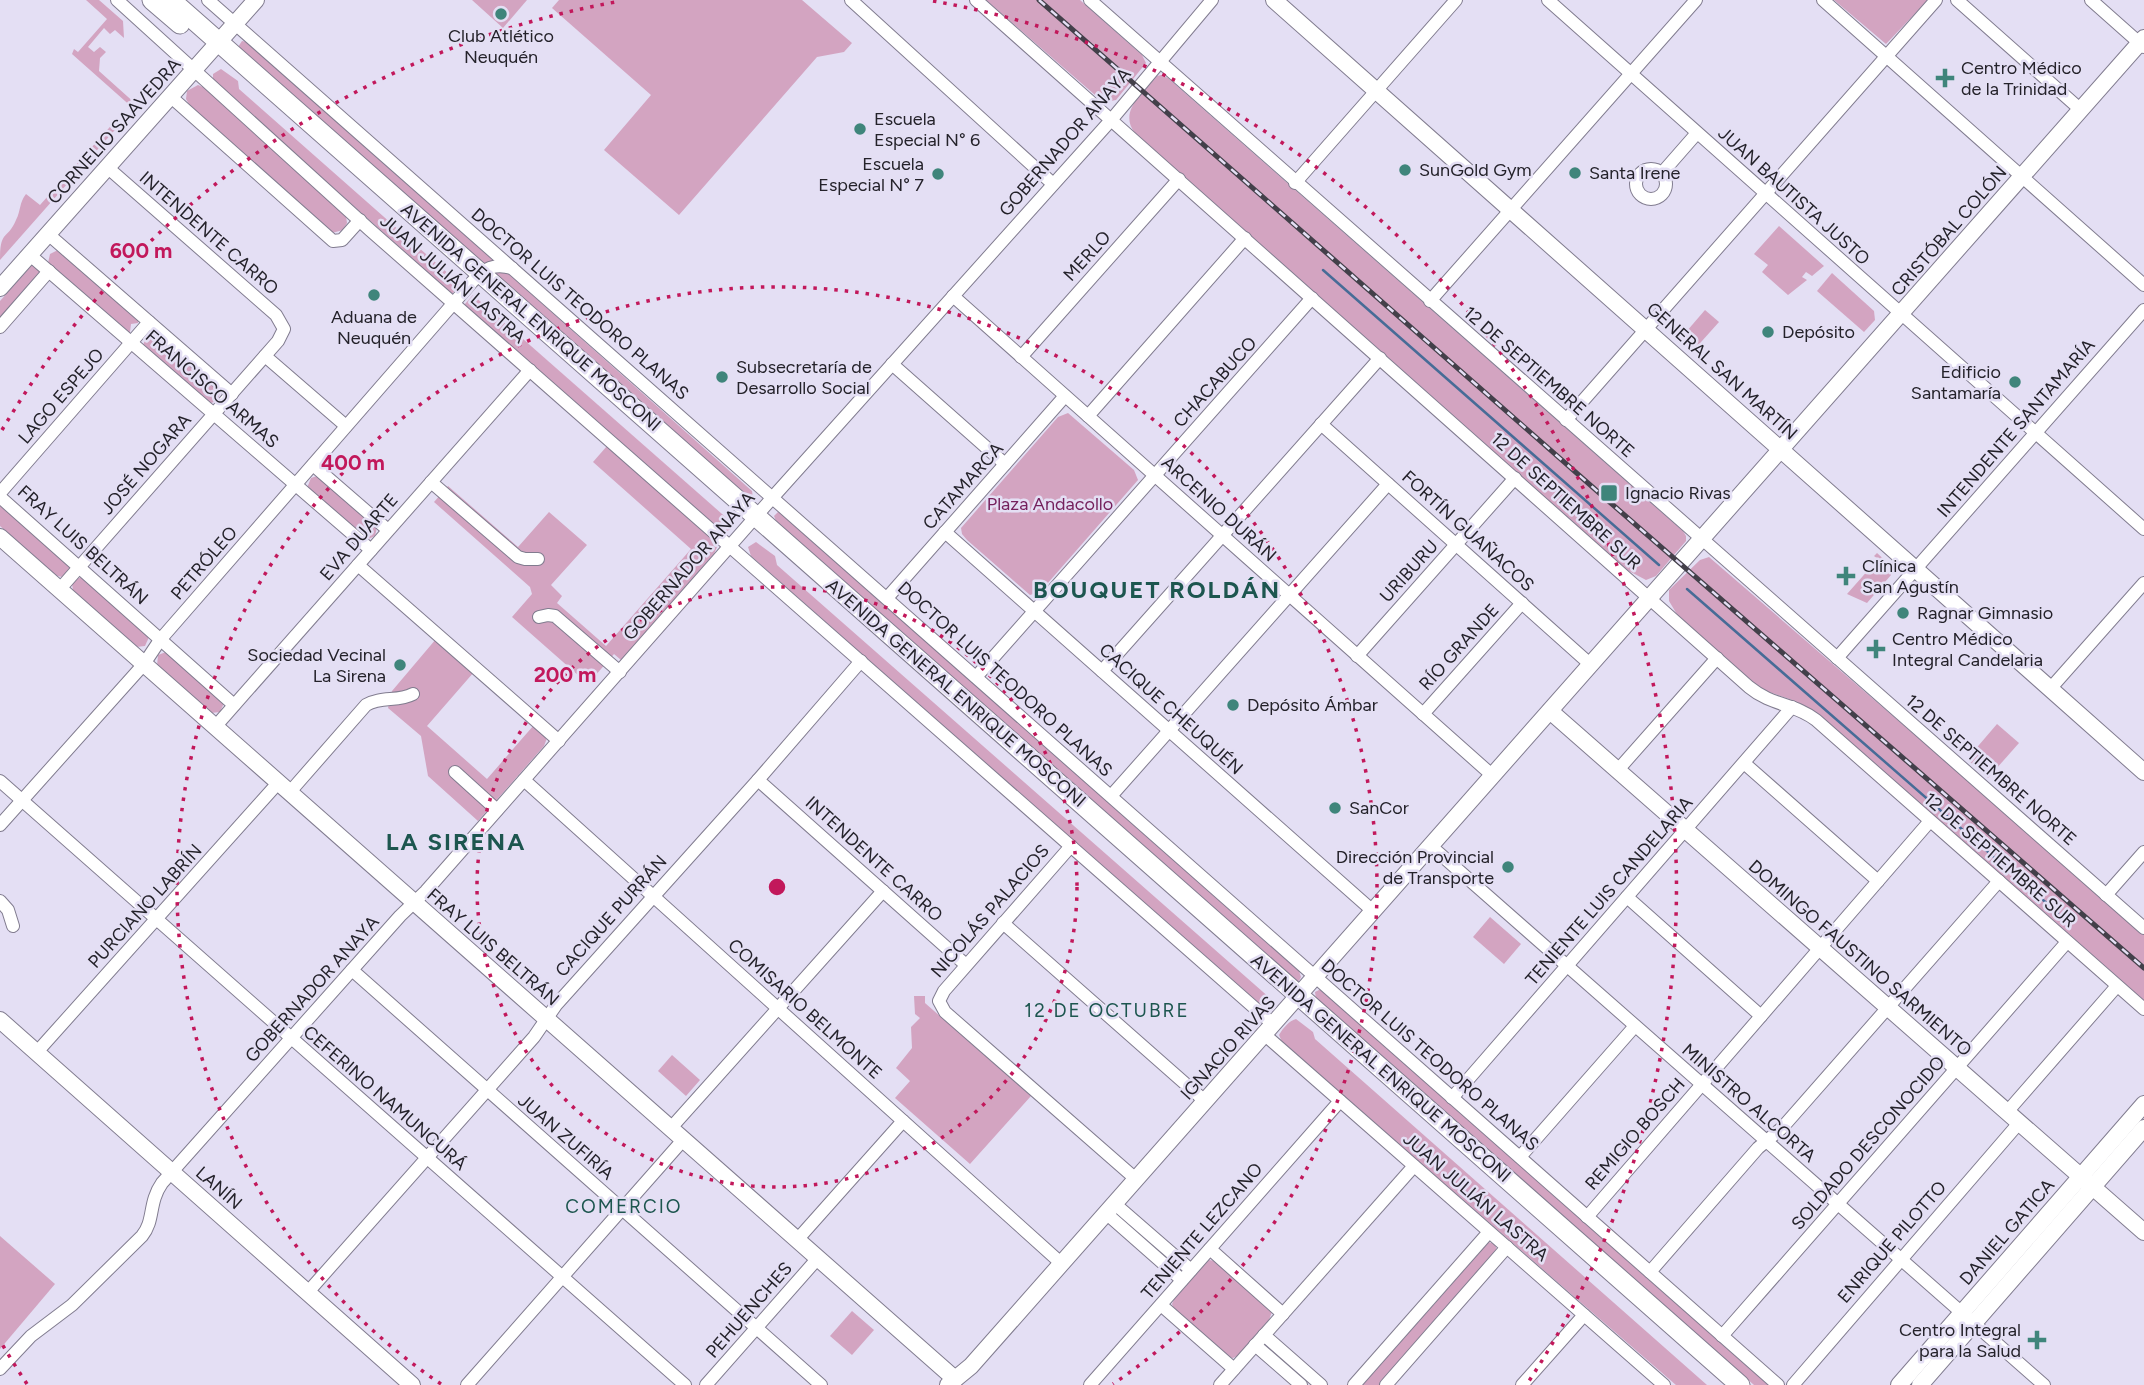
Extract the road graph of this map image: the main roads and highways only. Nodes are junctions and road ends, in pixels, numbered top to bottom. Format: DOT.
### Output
graph roads {
  1 [pos="152,0"];
  2 [pos="171,0"];
  3 [pos="256,0"];
  4 [pos="1274,0"];
  5 [pos="2143,42"];
  6 [pos="215,47"];
  7 [pos="0,288"];
  8 [pos="1782,450"];
  9 [pos="2,542"];
  10 [pos="1550,711"];
  11 [pos="2144,772"];
  12 [pos="1295,1001"];
  13 [pos="0,1020"];
  14 [pos="2144,1104"];
  15 [pos="2144,1128"];
  16 [pos="2086,1182"];
  17 [pos="2144,1233"];
  18 [pos="1968,1318"];
  19 [pos="955,1383"];
  20 [pos="412,1385"];
  21 [pos="1720,1385"];
  22 [pos="1740,1385"];
  23 [pos="1899,1385"];
  24 [pos="1920,1385"];
  1 -- 6 [label="highway, AVENIDA GENERAL ENRIQUE MOSCONI"];
  2 -- 6 [label="highway, AVENIDA GENERAL ENRIQUE MOSCONI"];
  3 -- 6 [label="main road, CORNELIO SAAVEDRA"];
  4 -- 8 [label="main road, GENERAL SAN MARTÍN"];
  5 -- 8 [label="main road, CRISTÓBAL COLÓN"];
  6 -- 7 [label="main road, CORNELIO SAAVEDRA"];
  6 -- 12 [label="highway, AVENIDA GENERAL ENRIQUE MOSCONI"];
  8 -- 10 [label="main road, IGNACIO RIVAS"];
  8 -- 11 [label="main road, GENERAL SAN MARTÍN"];
  9 -- 19 [label="main road, FRAY LUIS BELTRÁN"];
  10 -- 12 [label="main road, IGNACIO RIVAS"];
  10 -- 16 [label="main road, DOMINGO FAUSTINO SARMIENTO"];
  12 -- 19 [label="main road, IGNACIO RIVAS"];
  12 -- 21 [label="highway, AVENIDA GENERAL ENRIQUE MOSCONI"];
  12 -- 22 [label="highway, AVENIDA GENERAL ENRIQUE MOSCONI"];
  13 -- 20 [label="main road, LANÍN"];
  14 -- 16 [label="main road, DANIEL GATICA"];
  15 -- 16 [label="main road, DANIEL GATICA"];
  16 -- 17 [label="main road, DOMINGO FAUSTINO SARMIENTO"];
  16 -- 18 [label="main road, DANIEL GATICA"];
  18 -- 23 [label="main road, DANIEL GATICA"];
  18 -- 24 [label="main road, DANIEL GATICA"];
}
